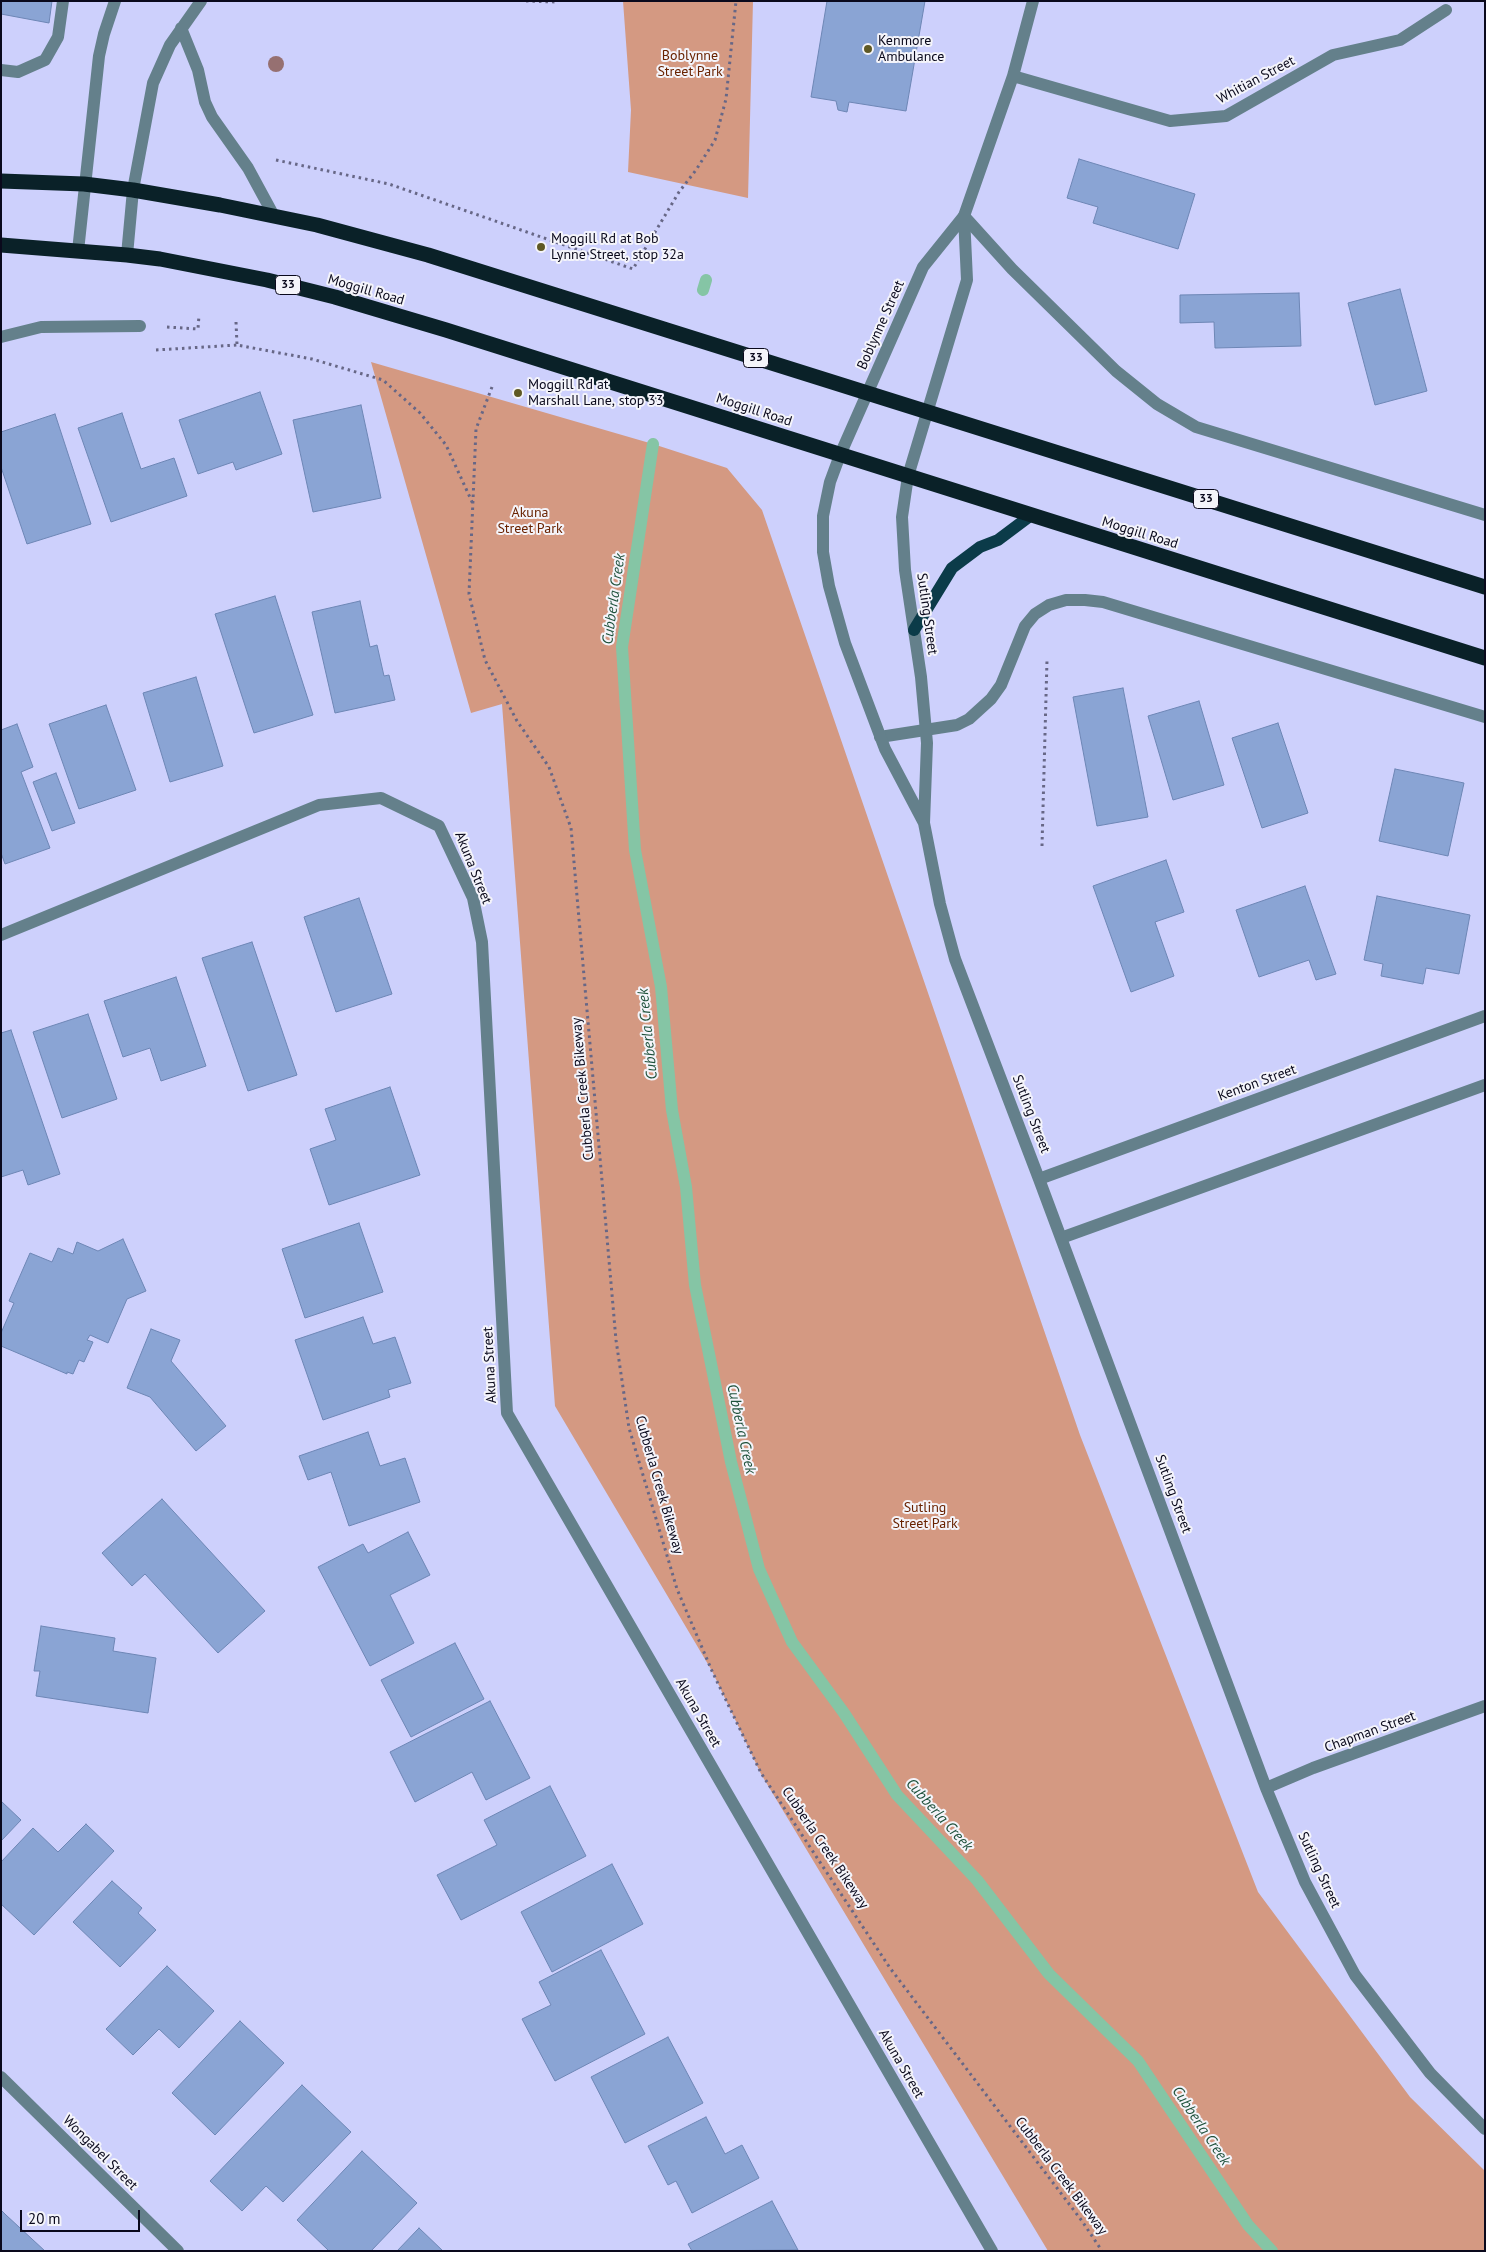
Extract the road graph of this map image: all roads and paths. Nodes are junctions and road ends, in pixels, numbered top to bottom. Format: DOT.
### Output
graph roads {
  1 [pos="63,1"];
  2 [pos="115,1"];
  3 [pos="201,1"];
  4 [pos="526,1"];
  5 [pos="736,1"];
  6 [pos="1033,1"];
  7 [pos="556,2"];
  8 [pos="1446,10"];
  9 [pos="181,28"];
  10 [pos="1,70"];
  11 [pos="1013,76"];
  12 [pos="270,158"];
  13 [pos="1,181"];
  14 [pos="84,184"];
  15 [pos="133,190"];
  16 [pos="274,216"];
  17 [pos="964,216"];
  18 [pos="1,245"];
  19 [pos="78,251"];
  20 [pos="127,255"];
  21 [pos="199,315"];
  22 [pos="236,322"];
  23 [pos="140,326"];
  24 [pos="1,337"];
  25 [pos="492,388"];
  26 [pos="867,392"];
  27 [pos="928,412"];
  28 [pos="840,455"];
  29 [pos="908,476"];
  30 [pos="474,507"];
  31 [pos="1485,515"];
  32 [pos="1030,516"];
  33 [pos="1485,587"];
  34 [pos="914,630"];
  35 [pos="1485,658"];
  36 [pos="1047,660"];
  37 [pos="1485,717"];
  38 [pos="926,731"];
  39 [pos="880,737"];
  40 [pos="924,823"];
  41 [pos="1042,846"];
  42 [pos="1,935"];
  43 [pos="1485,1016"];
  44 [pos="1485,1086"];
  45 [pos="1039,1179"];
  46 [pos="1061,1238"];
  47 [pos="1485,1706"];
  48 [pos="1266,1788"];
  49 [pos="1,2077"];
  50 [pos="1485,2129"];
  51 [pos="178,2251"];
  52 [pos="992,2251"];
  53 [pos="1102,2251"];
  1 -- 10 [label="street"];
  2 -- 14 [label="street"];
  3 -- 9 [label="street"];
  4 -- 7 [label="path"];
  5 -- 12 [label="path"];
  6 -- 11 [label="street, Boblynne Street"];
  8 -- 11 [label="street, Whitian Street"];
  9 -- 15 [label="street"];
  9 -- 16 [label="street"];
  11 -- 17 [label="street, Boblynne Street"];
  13 -- 14 [label="highway, 33"];
  14 -- 15 [label="highway, 33"];
  14 -- 19 [label="street"];
  15 -- 16 [label="highway, 33"];
  15 -- 20 [label="street"];
  16 -- 26 [label="highway, 33"];
  17 -- 26 [label="street, Boblynne Street"];
  17 -- 27 [label="street, Boblynne Street"];
  17 -- 31 [label="street"];
  18 -- 19 [label="highway, Moggill Road / 33"];
  19 -- 20 [label="highway, Moggill Road / 33"];
  20 -- 28 [label="highway, Moggill Road / 33"];
  21 -- 23 [label="path"];
  22 -- 30 [label="path"];
  23 -- 24 [label="street"];
  25 -- 30 [label="path, Cubberla Creek Bikeway"];
  26 -- 27 [label="highway, 33"];
  26 -- 28 [label="street, Boblynne Street"];
  27 -- 29 [label="street, Sutling Street"];
  27 -- 33 [label="highway, 33"];
  28 -- 29 [label="highway, Moggill Road / 33"];
  28 -- 39 [label="street, Sutling Street"];
  29 -- 32 [label="highway, Moggill Road / 33"];
  29 -- 34 [label="street, Sutling Street"];
  30 -- 53 [label="path, Cubberla Creek Bikeway"];
  32 -- 34 [label="main road"];
  32 -- 35 [label="highway, Moggill Road / 33"];
  34 -- 38 [label="street, Sutling Street"];
  36 -- 41 [label="path"];
  37 -- 38 [label="street"];
  38 -- 39 [label="street"];
  38 -- 40 [label="street, Sutling Street"];
  39 -- 40 [label="street, Sutling Street"];
  40 -- 45 [label="street, Sutling Street"];
  42 -- 52 [label="street, Akuna Street"];
  43 -- 45 [label="street, Kenton Street"];
  44 -- 46 [label="street"];
  45 -- 46 [label="street, Sutling Street"];
  46 -- 48 [label="street, Sutling Street"];
  47 -- 48 [label="street, Chapman Street"];
  48 -- 50 [label="street, Sutling Street"];
  49 -- 51 [label="street, Wongabel Street"];
}
